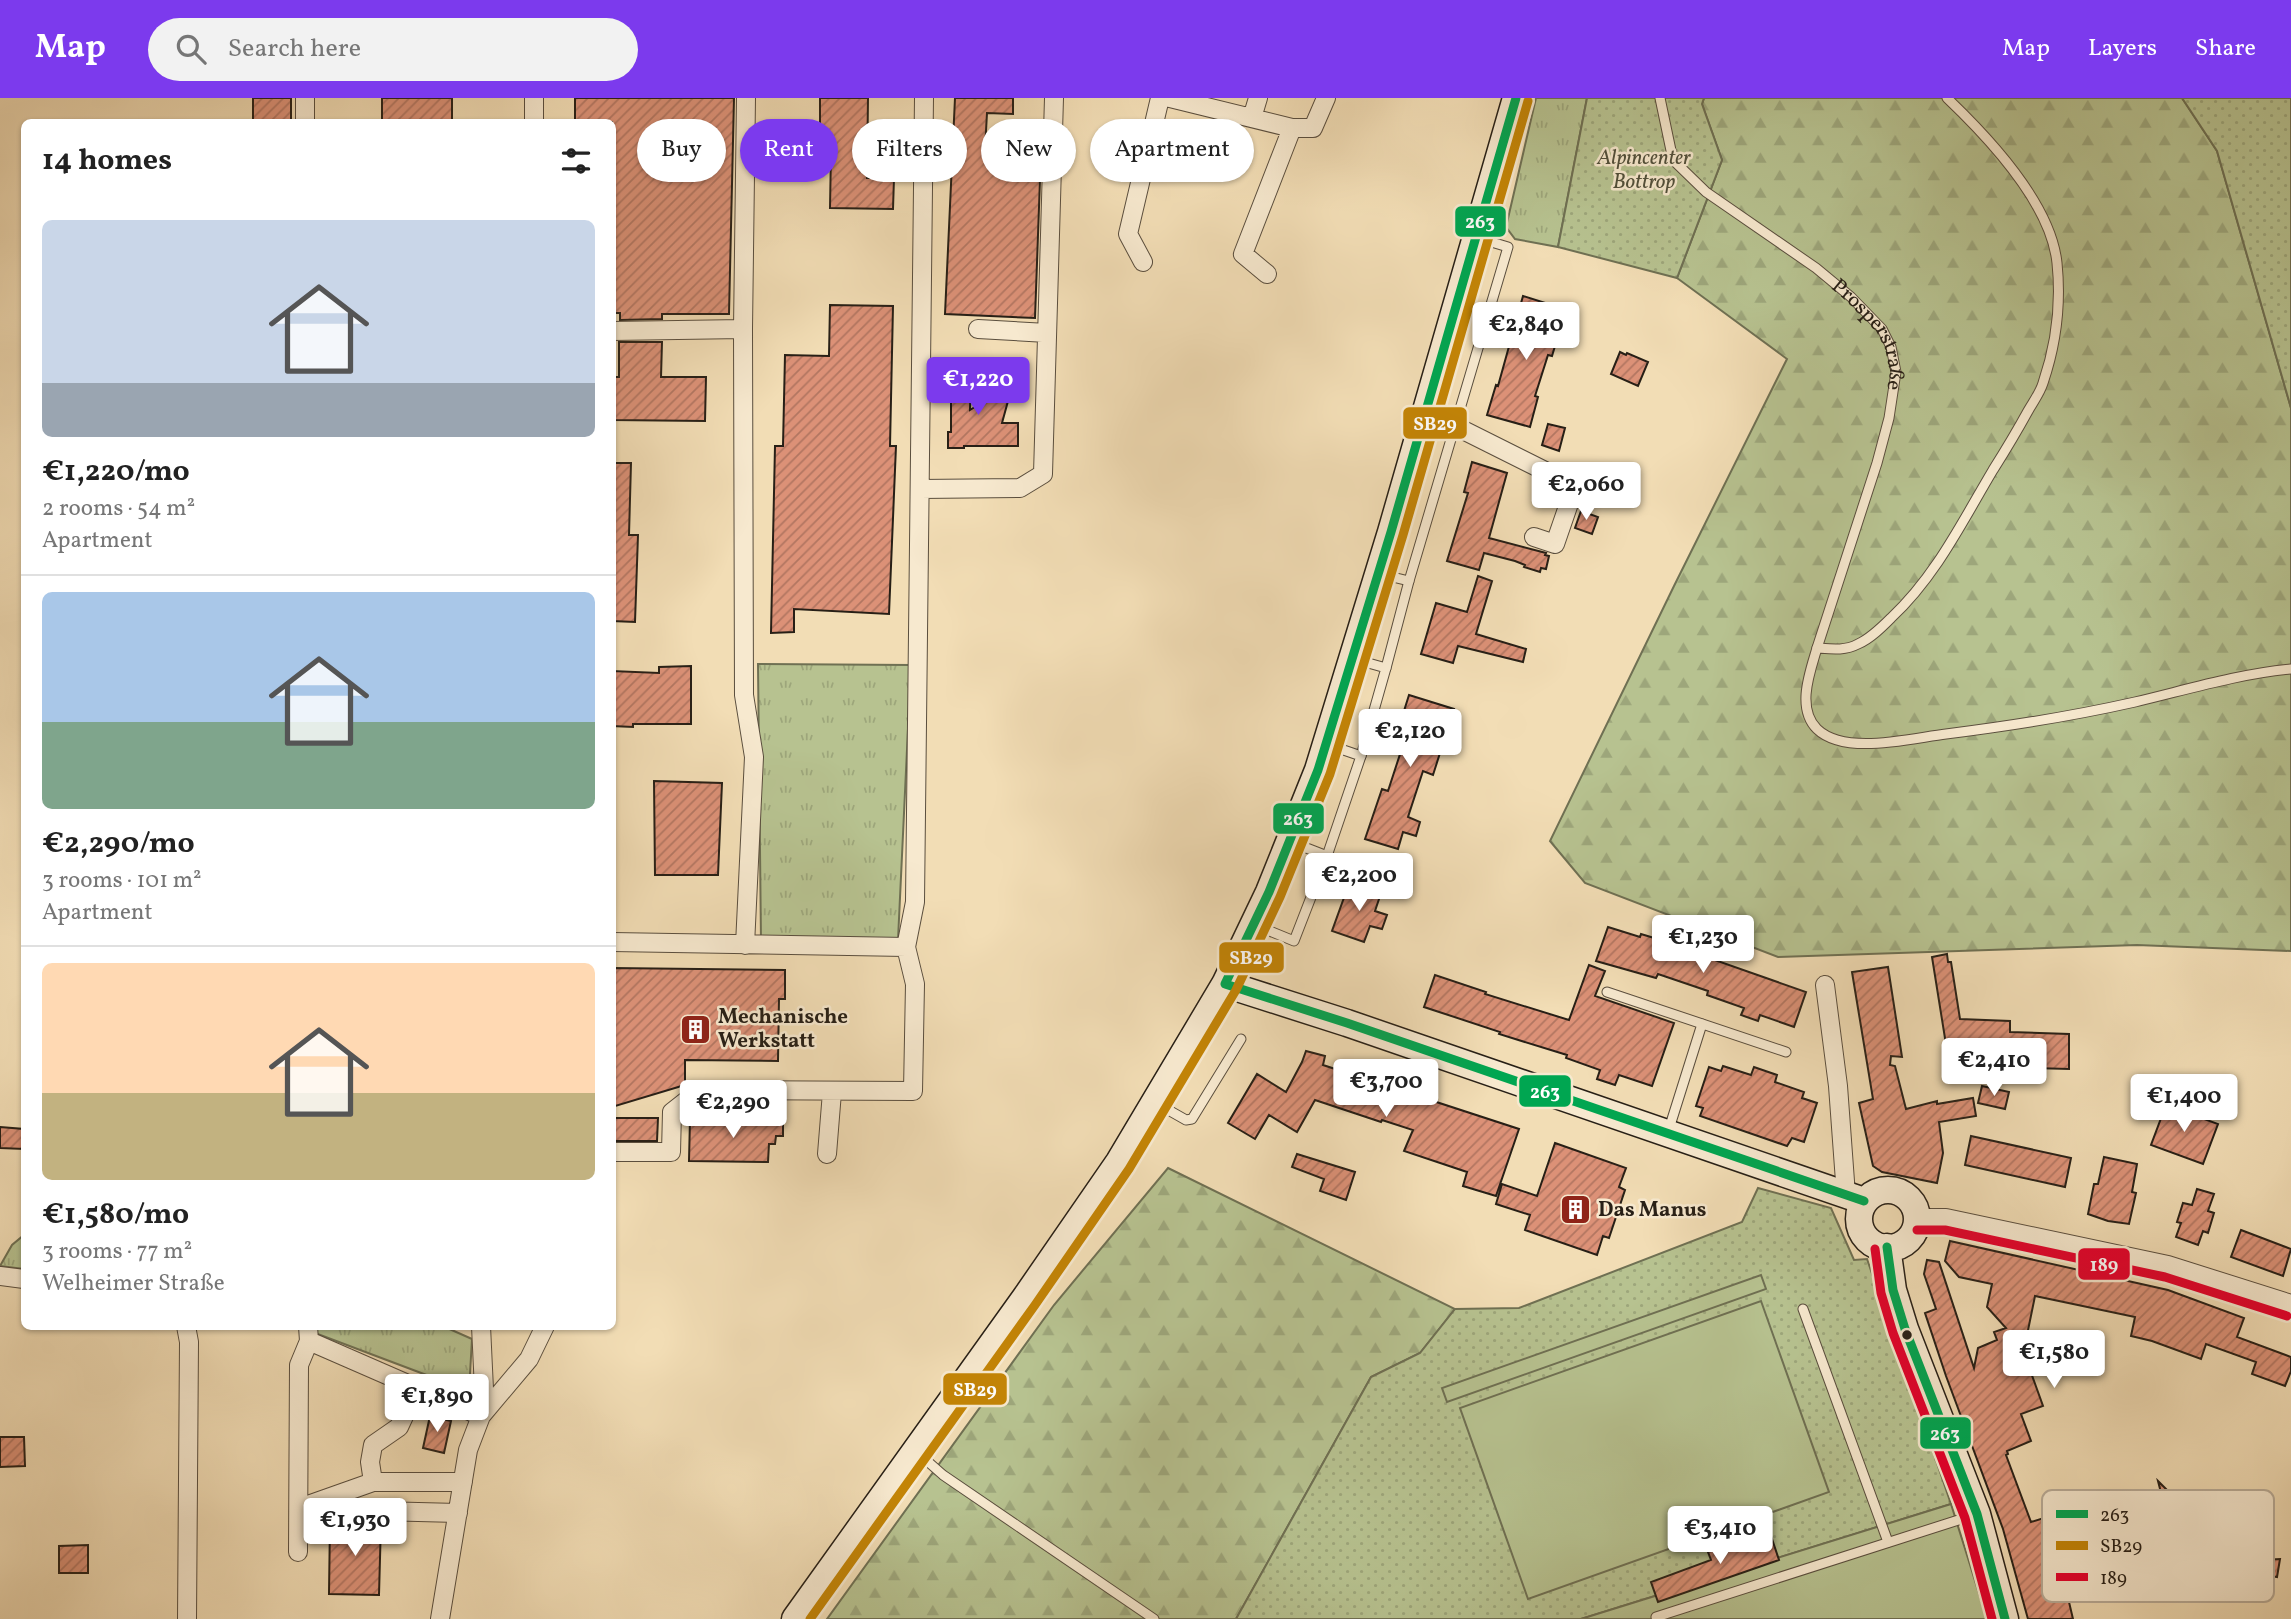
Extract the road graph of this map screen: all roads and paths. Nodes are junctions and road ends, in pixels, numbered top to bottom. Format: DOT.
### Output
graph roads {
  1 [pos="305,98"];
  2 [pos="534,98"];
  3 [pos="746,98"];
  4 [pos="924,98"];
  5 [pos="1054,98"];
  6 [pos="1160,98"];
  7 [pos="1170,98"];
  8 [pos="1258,98"];
  9 [pos="1325,98"];
  10 [pos="1516,98"];
  11 [pos="1660,98"];
  12 [pos="1947,98"];
  13 [pos="1252,118"];
  14 [pos="305,119"];
  15 [pos="534,119"];
  16 [pos="1292,128"];
  17 [pos="1476,237"];
  18 [pos="1143,262"];
  19 [pos="1267,274"];
  20 [pos="743,329"];
  21 [pos="978,329"];
  22 [pos="616,331"];
  23 [pos="1047,333"];
  24 [pos="1424,416"];
  25 [pos="1455,426"];
  26 [pos="920,489"];
  27 [pos="1534,537"];
  28 [pos="1378,573"];
  29 [pos="1409,581"];
  30 [pos="1817,648"];
  31 [pos="1352,659"];
  32 [pos="1386,668"];
  33 [pos="2291,670"];
  34 [pos="1325,744"];
  35 [pos="1361,756"];
  36 [pos="1289,842"];
  37 [pos="1327,856"];
  38 [pos="1254,924"];
  39 [pos="616,942"];
  40 [pos="745,945"];
  41 [pos="906,947"];
  42 [pos="1225,984"];
  43 [pos="1825,985"];
  44 [pos="1607,992"];
  45 [pos="1702,1024"];
  46 [pos="1241,1039"];
  47 [pos="1786,1052"];
  48 [pos="832,1092"];
  49 [pos="1155,1102"];
  50 [pos="1667,1134"];
  51 [pos="616,1152"];
  52 [pos="827,1154"];
  53 [pos="1855,1198"];
  54 [pos="1917,1218"];
  55 [pos="1887,1247"];
  56 [pos="0,1276"];
  57 [pos="21,1279"];
  58 [pos="2291,1304"];
  59 [pos="1803,1309"];
  60 [pos="187,1330"];
  61 [pos="481,1330"];
  62 [pos="543,1330"];
  63 [pos="309,1334"];
  64 [pos="417,1388"];
  65 [pos="483,1414"];
  66 [pos="916,1451"];
  67 [pos="373,1482"];
  68 [pos="463,1482"];
  69 [pos="299,1508"];
  70 [pos="458,1513"];
  71 [pos="1977,1514"];
  72 [pos="1888,1542"];
  73 [pos="298,1552"];
  74 [pos="1656,1617"];
  75 [pos="187,1619"];
  76 [pos="440,1619"];
  77 [pos="795,1619"];
  78 [pos="1154,1619"];
  79 [pos="2006,1619"];
  1 -- 14 [label="street"];
  2 -- 15 [label="street"];
  3 -- 20 [label="street"];
  4 -- 26 [label="street"];
  5 -- 23 [label="street"];
  6 -- 18 [label="street"];
  7 -- 13 [label="street"];
  8 -- 13 [label="street"];
  9 -- 16 [label="street"];
  10 -- 17 [label="main road"];
  11 -- 30 [label="lane, Prosperstraße"];
  12 -- 30 [label="lane"];
  13 -- 16 [label="street"];
  16 -- 19 [label="street"];
  17 -- 24 [label="main road"];
  17 -- 25 [label="lane"];
  20 -- 22 [label="street"];
  20 -- 40 [label="street"];
  21 -- 23 [label="street"];
  23 -- 26 [label="street"];
  24 -- 25 [label="street"];
  24 -- 28 [label="main road"];
  25 -- 27 [label="street"];
  25 -- 29 [label="lane"];
  26 -- 41 [label="street"];
  28 -- 29 [label="lane"];
  28 -- 31 [label="main road"];
  29 -- 32 [label="lane"];
  30 -- 33 [label="lane, Prosperstraße"];
  31 -- 32 [label="lane"];
  31 -- 34 [label="main road"];
  32 -- 35 [label="lane"];
  34 -- 35 [label="lane"];
  34 -- 36 [label="main road"];
  35 -- 37 [label="lane"];
  36 -- 37 [label="lane"];
  36 -- 38 [label="main road"];
  37 -- 38 [label="lane"];
  38 -- 42 [label="main road"];
  39 -- 40 [label="street"];
  40 -- 41 [label="street"];
  41 -- 48 [label="street"];
  42 -- 49 [label="main road"];
  42 -- 50 [label="main road"];
  43 -- 53 [label="street"];
  44 -- 45 [label="lane"];
  45 -- 47 [label="lane"];
  45 -- 50 [label="lane"];
  46 -- 49 [label="lane"];
  48 -- 51 [label="street"];
  48 -- 52 [label="street"];
  49 -- 66 [label="main road"];
  50 -- 53 [label="main road"];
  53 -- 54 [label="main road"];
  53 -- 55 [label="main road"];
  54 -- 55 [label="main road"];
  54 -- 58 [label="street"];
  55 -- 71 [label="main road"];
  56 -- 57 [label="street"];
  59 -- 72 [label="lane"];
  60 -- 75 [label="street"];
  61 -- 65 [label="street"];
  62 -- 65 [label="street"];
  63 -- 64 [label="street"];
  63 -- 69 [label="street"];
  64 -- 65 [label="street"];
  64 -- 67 [label="street"];
  65 -- 68 [label="street"];
  66 -- 77 [label="main road"];
  66 -- 78 [label="lane"];
  67 -- 68 [label="street"];
  67 -- 69 [label="street"];
  68 -- 70 [label="street"];
  69 -- 70 [label="street"];
  69 -- 73 [label="street"];
  70 -- 76 [label="street"];
  71 -- 72 [label="lane"];
  71 -- 79 [label="main road"];
  72 -- 74 [label="lane"];
}
